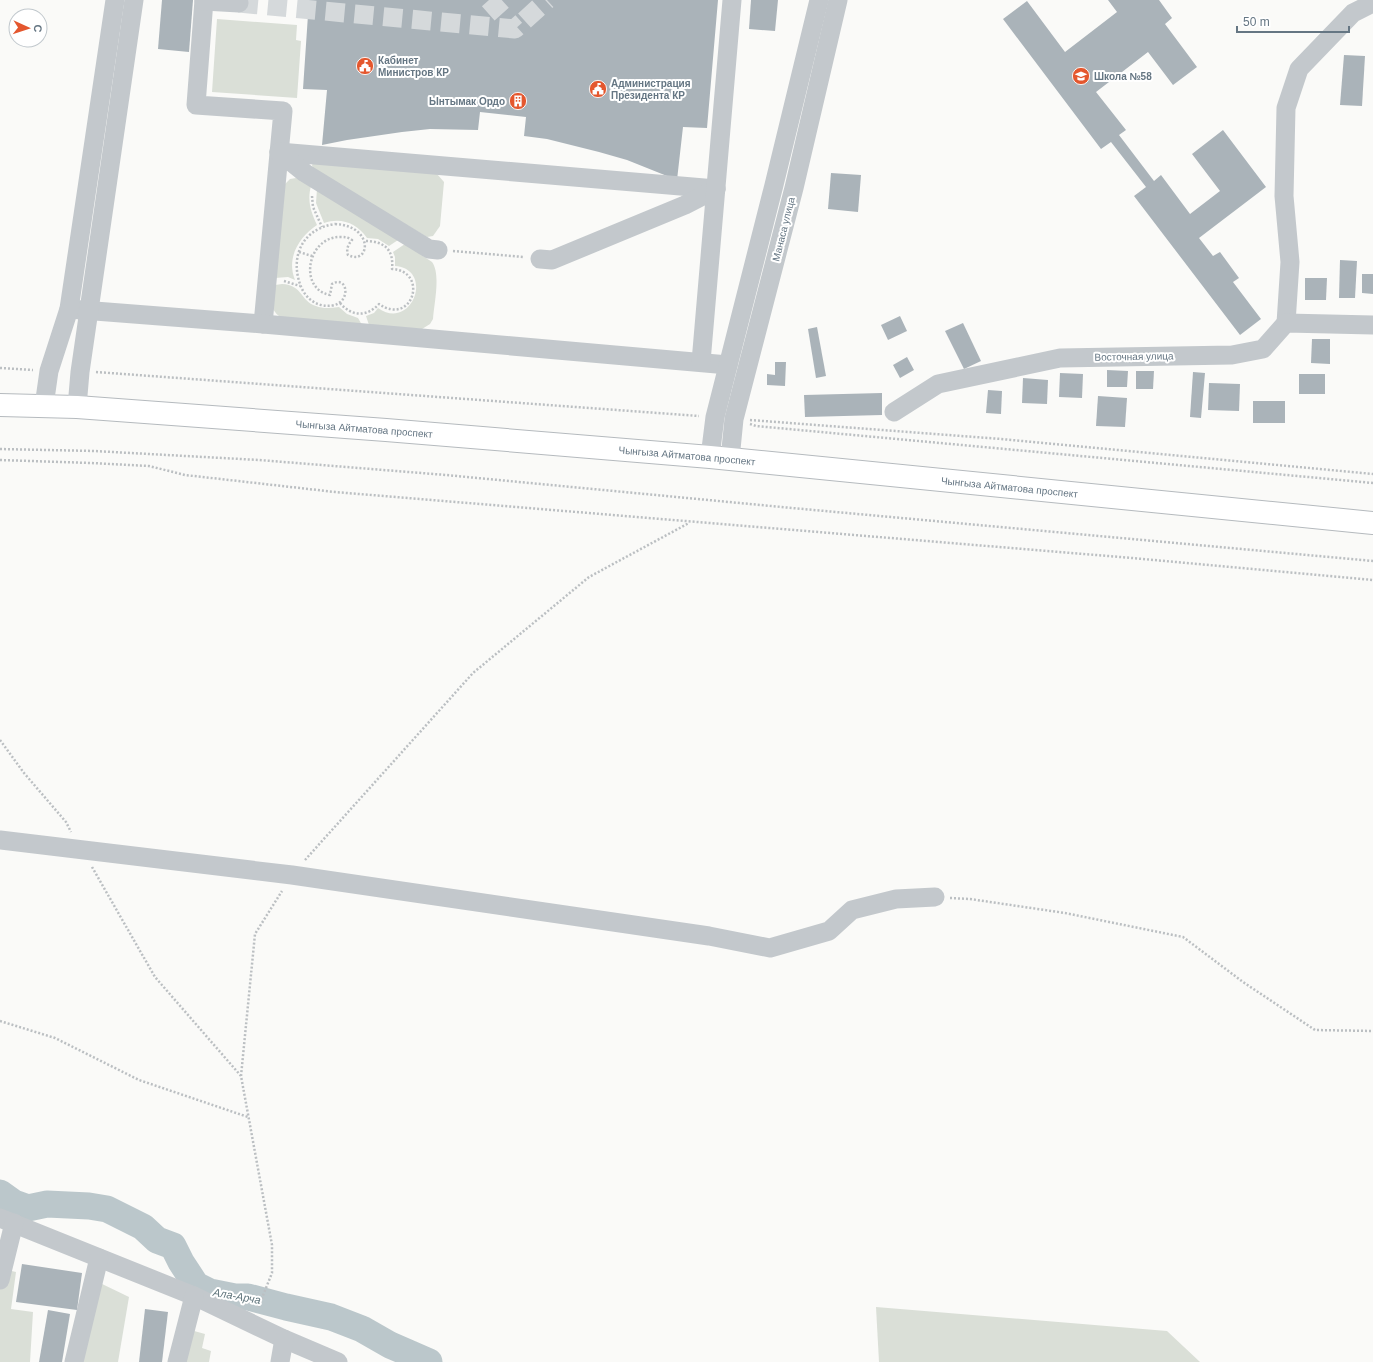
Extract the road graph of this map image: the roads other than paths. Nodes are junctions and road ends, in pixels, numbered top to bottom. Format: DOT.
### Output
graph roads {
  1 [pos="115,0"];
  2 [pos="134,0"];
  3 [pos="732,0"];
  4 [pos="819,0"];
  5 [pos="838,0"];
  6 [pos="204,1"];
  7 [pos="1373,3"];
  8 [pos="239,4"];
  9 [pos="279,152"];
  10 [pos="716,189"];
  11 [pos="438,250"];
  12 [pos="540,259"];
  13 [pos="69,308"];
  14 [pos="89,310"];
  15 [pos="1286,323"];
  16 [pos="263,324"];
  17 [pos="1373,325"];
  18 [pos="701,362"];
  19 [pos="728,365"];
  20 [pos="0,405"];
  21 [pos="44,406"];
  22 [pos="77,407"];
  23 [pos="894,412"];
  24 [pos="720,458"];
  25 [pos="1373,523"];
  26 [pos="0,840"];
  27 [pos="935,897"];
  28 [pos="7,1221"];
  29 [pos="98,1258"];
  30 [pos="0,1280"];
  31 [pos="194,1296"];
  32 [pos="284,1339"];
  33 [pos="74,1362"];
  34 [pos="178,1362"];
  35 [pos="280,1362"];
  36 [pos="338,1362"];
  1 -- 13 [label="street"];
  2 -- 14 [label="street"];
  3 -- 10 [label="street"];
  4 -- 19 [label="street, Манаса улица"];
  5 -- 24 [label="street, Манаса улица"];
  6 -- 8 [label="street"];
  6 -- 9 [label="street"];
  7 -- 15 [label="street"];
  9 -- 10 [label="street"];
  9 -- 11 [label="street"];
  9 -- 16 [label="street"];
  10 -- 12 [label="street"];
  10 -- 18 [label="street"];
  13 -- 14 [label="street"];
  13 -- 21 [label="street"];
  14 -- 16 [label="street"];
  14 -- 22 [label="street"];
  15 -- 17 [label="street"];
  15 -- 23 [label="street, Восточная улица"];
  16 -- 18 [label="street"];
  18 -- 19 [label="street"];
  19 -- 24 [label="street, Манаса улица"];
  20 -- 21 [label="main road, Чынгыза Айтматова проспект"];
  21 -- 22 [label="main road, Чынгыза Айтматова проспект"];
  22 -- 24 [label="main road, Чынгыза Айтматова проспект"];
  24 -- 25 [label="main road, Чынгыза Айтматова проспект"];
  26 -- 27 [label="street"];
  28 -- 29 [label="street"];
  28 -- 30 [label="street"];
  29 -- 31 [label="street"];
  29 -- 33 [label="street"];
  31 -- 32 [label="street"];
  31 -- 34 [label="street"];
  32 -- 35 [label="street"];
  32 -- 36 [label="street"];
}
